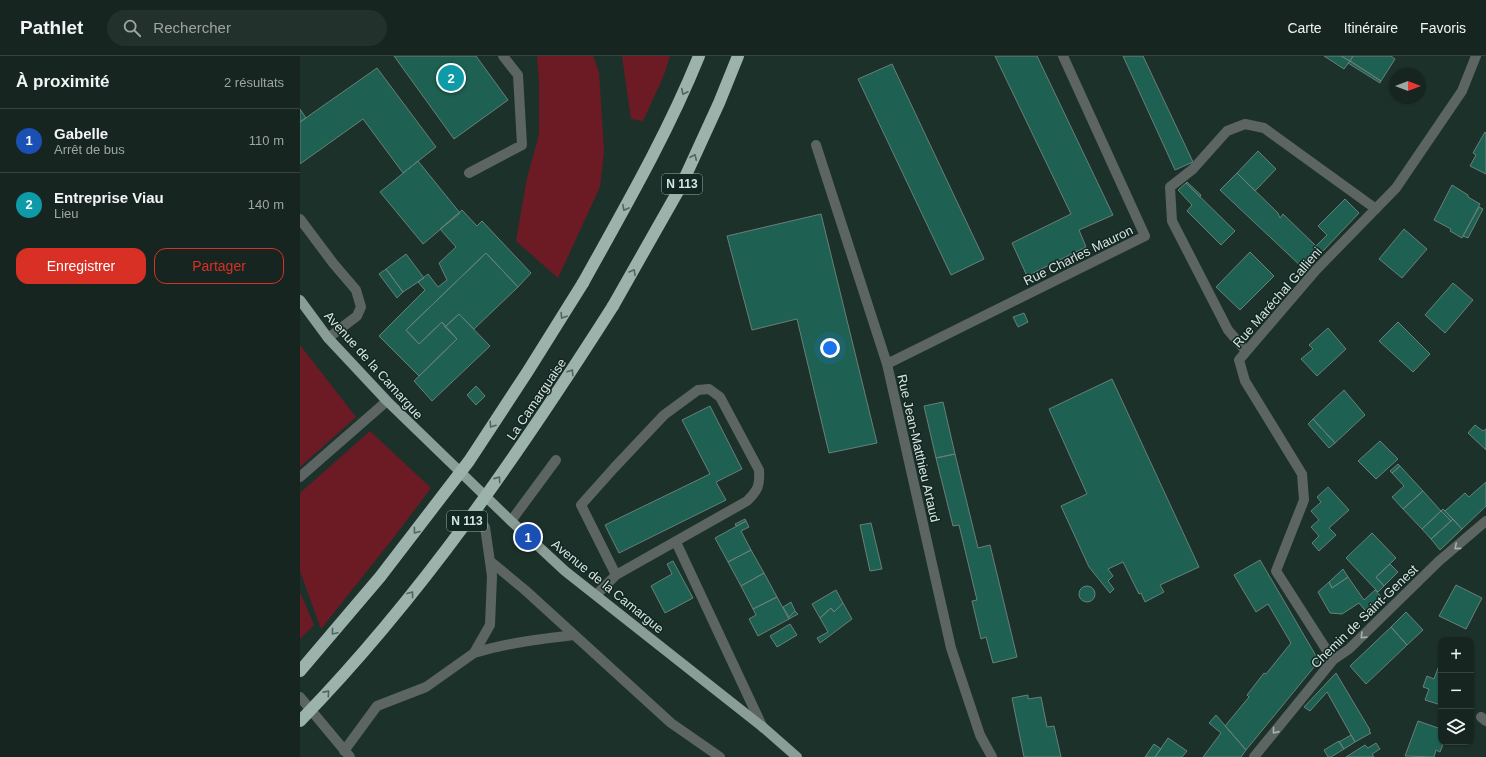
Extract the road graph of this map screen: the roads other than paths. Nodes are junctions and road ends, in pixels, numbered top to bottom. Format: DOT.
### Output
graph roads {
  1 [pos="503,56"];
  2 [pos="699,56"];
  3 [pos="738,56"];
  4 [pos="1063,56"];
  5 [pos="1476,56"];
  6 [pos="816,145"];
  7 [pos="469,173"];
  8 [pos="1376,209"];
  9 [pos="300,219"];
  10 [pos="300,300"];
  11 [pos="328,338"];
  12 [pos="1246,351"];
  13 [pos="887,364"];
  14 [pos="387,401"];
  15 [pos="556,460"];
  16 [pos="300,476"];
  17 [pos="1486,521"];
  18 [pos="511,522"];
  19 [pos="485,527"];
  20 [pos="676,542"];
  21 [pos="490,561"];
  22 [pos="616,575"];
  23 [pos="596,595"];
  24 [pos="574,635"];
  25 [pos="474,653"];
  26 [pos="1333,660"];
  27 [pos="300,671"];
  28 [pos="300,698"];
  29 [pos="300,721"];
  30 [pos="764,728"];
  31 [pos="347,754"];
  32 [pos="720,757"];
  33 [pos="797,757"];
  34 [pos="992,757"];
  35 [pos="1254,757"];
  1 -- 7 [label="street"];
  2 -- 27 [label="highway, La Camarguaise / N 113, one-way, bridge"];
  29 -- 3 [label="highway, La Camarguaise / N 113, one-way, bridge"];
  4 -- 13 [label="street, Rue Charles Mauron"];
  5 -- 8 [label="street, Rue Maréchal Gallieni"];
  6 -- 13 [label="street, Rue Jean-Matthieu Artaud"];
  8 -- 12 [label="street, Rue Maréchal Gallieni"];
  8 -- 12 [label="street"];
  9 -- 11 [label="street"];
  10 -- 11 [label="main road, Avenue de la Camargue"];
  11 -- 14 [label="main road, Avenue de la Camargue"];
  12 -- 26 [label="street, Rue Maréchal Gallieni"];
  13 -- 34 [label="street, Rue Jean-Matthieu Artaud"];
  14 -- 16 [label="street"];
  14 -- 18 [label="main road, Avenue de la Camargue"];
  15 -- 18 [label="street"];
  17 -- 26 [label="street, Chemin de Saint-Genest, one-way"];
  18 -- 23 [label="main road, Avenue de la Camargue"];
  19 -- 21 [label="street"];
  20 -- 22 [label="street"];
  20 -- 22 [label="street"];
  20 -- 30 [label="street"];
  21 -- 24 [label="street"];
  21 -- 25 [label="street"];
  22 -- 23 [label="street"];
  23 -- 30 [label="main road, Avenue de la Camargue"];
  24 -- 25 [label="street"];
  24 -- 32 [label="street"];
  25 -- 31 [label="street"];
  26 -- 35 [label="street, Chemin de Saint-Genest, one-way"];
  28 -- 31 [label="street"];
  30 -- 33 [label="main road, Avenue de la Camargue"];
}
